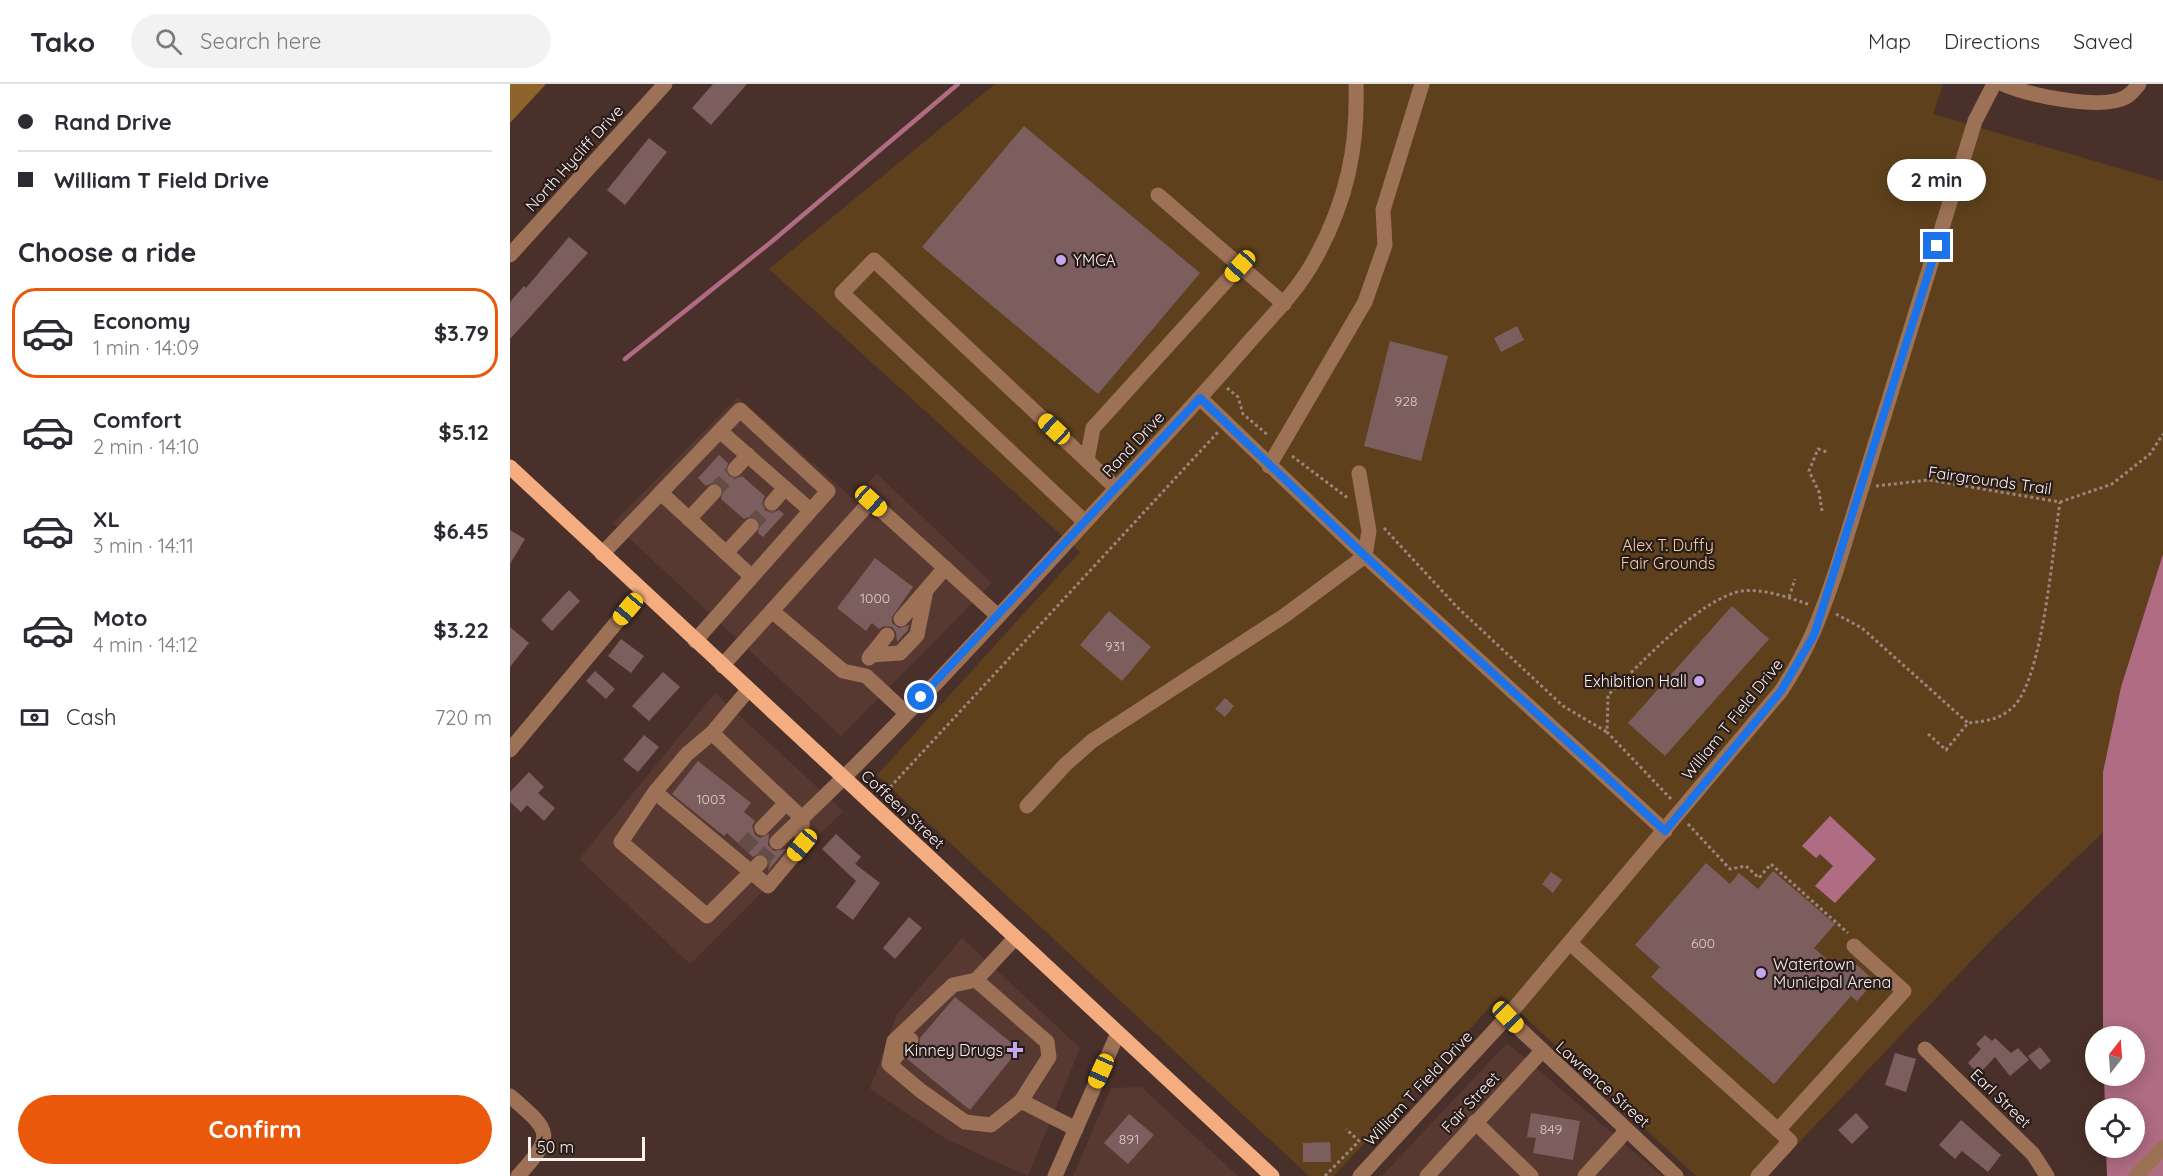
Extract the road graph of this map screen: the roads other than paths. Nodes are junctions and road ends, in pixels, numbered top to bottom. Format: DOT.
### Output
graph roads {
  1 [pos="665,84"];
  2 [pos="1356,84"];
  3 [pos="1422,84"];
  4 [pos="1994,84"];
  5 [pos="2003,84"];
  6 [pos="2139,84"];
  7 [pos="1158,195"];
  8 [pos="510,255"];
  9 [pos="1240,266"];
  10 [pos="1284,303"];
  11 [pos="1200,398"];
  12 [pos="720,431"];
  13 [pos="748,455"];
  14 [pos="1087,460"];
  15 [pos="1269,466"];
  16 [pos="510,467"];
  17 [pos="735,470"];
  18 [pos="1359,473"];
  19 [pos="785,488"];
  20 [pos="1116,488"];
  21 [pos="714,492"];
  22 [pos="661,493"];
  23 [pos="772,503"];
  24 [pos="810,510"];
  25 [pos="689,519"];
  26 [pos="1085,522"];
  27 [pos="751,526"];
  28 [pos="726,553"];
  29 [pos="602,554"];
  30 [pos="1365,556"];
  31 [pos="945,568"];
  32 [pos="751,576"];
  33 [pos="926,590"];
  34 [pos="642,592"];
  35 [pos="772,611"];
  36 [pos="998,616"];
  37 [pos="901,619"];
  38 [pos="887,635"];
  39 [pos="695,641"];
  40 [pos="871,655"];
  41 [pos="722,666"];
  42 [pos="857,673"];
  43 [pos="748,690"];
  44 [pos="906,713"];
  45 [pos="712,733"];
  46 [pos="510,750"];
  47 [pos="844,779"];
  48 [pos="655,792"];
  49 [pos="786,803"];
  50 [pos="1027,806"];
  51 [pos="802,818"];
  52 [pos="762,828"];
  53 [pos="1665,831"];
  54 [pos="777,842"];
  55 [pos="756,868"];
  56 [pos="1015,938"];
  57 [pos="1570,943"];
  58 [pos="1854,946"];
  59 [pos="975,980"];
  60 [pos="925,1012"];
  61 [pos="1508,1017"];
  62 [pos="1118,1033"];
  63 [pos="1925,1049"];
  64 [pos="1541,1052"];
  65 [pos="889,1064"];
  66 [pos="510,1096"];
  67 [pos="1021,1101"];
  68 [pos="1475,1122"];
  69 [pos="1076,1129"];
  70 [pos="1627,1130"];
  71 [pos="1778,1130"];
  72 [pos="2163,1148"];
  73 [pos="518,1176"];
  74 [pos="1055,1176"];
  75 [pos="1272,1176"];
  76 [pos="1360,1176"];
  77 [pos="1426,1176"];
  78 [pos="1532,1176"];
  79 [pos="1585,1176"];
  80 [pos="1676,1176"];
  81 [pos="1758,1176"];
  82 [pos="2047,1176"];
  83 [pos="2136,1176"];
  1 -- 8 [label="street, North Hycliff Drive"];
  2 -- 10 [label="street, Rand Drive"];
  3 -- 15 [label="street"];
  4 -- 53 [label="street, William T Field Drive"];
  5 -- 6 [label="street"];
  7 -- 9 [label="street"];
  9 -- 10 [label="street"];
  9 -- 14 [label="street"];
  10 -- 11 [label="street, Rand Drive"];
  11 -- 15 [label="street"];
  11 -- 20 [label="street, Rand Drive"];
  12 -- 13 [label="street"];
  12 -- 22 [label="street"];
  12 -- 24 [label="street"];
  13 -- 17 [label="street"];
  13 -- 19 [label="street"];
  14 -- 20 [label="street"];
  14 -- 26 [label="street"];
  15 -- 30 [label="street"];
  16 -- 29 [label="main road, Coffeen Street"];
  18 -- 30 [label="street"];
  19 -- 23 [label="street"];
  19 -- 24 [label="street"];
  20 -- 26 [label="street, Rand Drive"];
  21 -- 25 [label="street"];
  22 -- 25 [label="street"];
  22 -- 29 [label="street"];
  24 -- 32 [label="street"];
  25 -- 28 [label="street"];
  26 -- 36 [label="street, Rand Drive"];
  27 -- 28 [label="street"];
  28 -- 32 [label="street"];
  29 -- 34 [label="main road, Coffeen Street"];
  30 -- 50 [label="street"];
  30 -- 53 [label="street"];
  31 -- 33 [label="street"];
  31 -- 35 [label="street"];
  31 -- 36 [label="street"];
  32 -- 39 [label="street"];
  33 -- 37 [label="street"];
  33 -- 40 [label="street"];
  34 -- 39 [label="main road, Coffeen Street"];
  34 -- 46 [label="street"];
  35 -- 41 [label="street"];
  35 -- 42 [label="street"];
  36 -- 44 [label="street, Rand Drive"];
  38 -- 40 [label="street"];
  39 -- 41 [label="main road, Coffeen Street"];
  40 -- 42 [label="street"];
  41 -- 43 [label="main road, Coffeen Street"];
  42 -- 44 [label="street"];
  43 -- 45 [label="street"];
  43 -- 47 [label="main road, Coffeen Street"];
  44 -- 47 [label="street, Rand Drive"];
  45 -- 48 [label="street"];
  45 -- 49 [label="street"];
  47 -- 51 [label="street, Rand Drive"];
  47 -- 56 [label="main road, Coffeen Street"];
  48 -- 55 [label="street"];
  48 -- 55 [label="street"];
  49 -- 51 [label="street"];
  49 -- 52 [label="street"];
  51 -- 54 [label="street, Rand Drive"];
  51 -- 55 [label="street"];
  53 -- 57 [label="street, William T Field Drive"];
  56 -- 59 [label="street"];
  56 -- 62 [label="main road, Coffeen Street"];
  57 -- 61 [label="street, William T Field Drive"];
  57 -- 71 [label="street"];
  58 -- 71 [label="street"];
  59 -- 60 [label="street"];
  59 -- 67 [label="street"];
  60 -- 65 [label="street"];
  60 -- 65 [label="street"];
  61 -- 64 [label="street, Lawrence Street"];
  61 -- 76 [label="street, William T Field Drive"];
  62 -- 69 [label="street"];
  62 -- 75 [label="main road, Coffeen Street"];
  63 -- 82 [label="street, Earl Street"];
  64 -- 68 [label="street, Fair Street"];
  64 -- 70 [label="street, Lawrence Street"];
  65 -- 67 [label="street"];
  66 -- 73 [label="street"];
  67 -- 69 [label="street"];
  68 -- 77 [label="street, Fair Street"];
  68 -- 78 [label="street"];
  69 -- 74 [label="street"];
  70 -- 79 [label="street"];
  70 -- 80 [label="street, Lawrence Street"];
  71 -- 81 [label="street"];
  72 -- 83 [label="street"];
}
